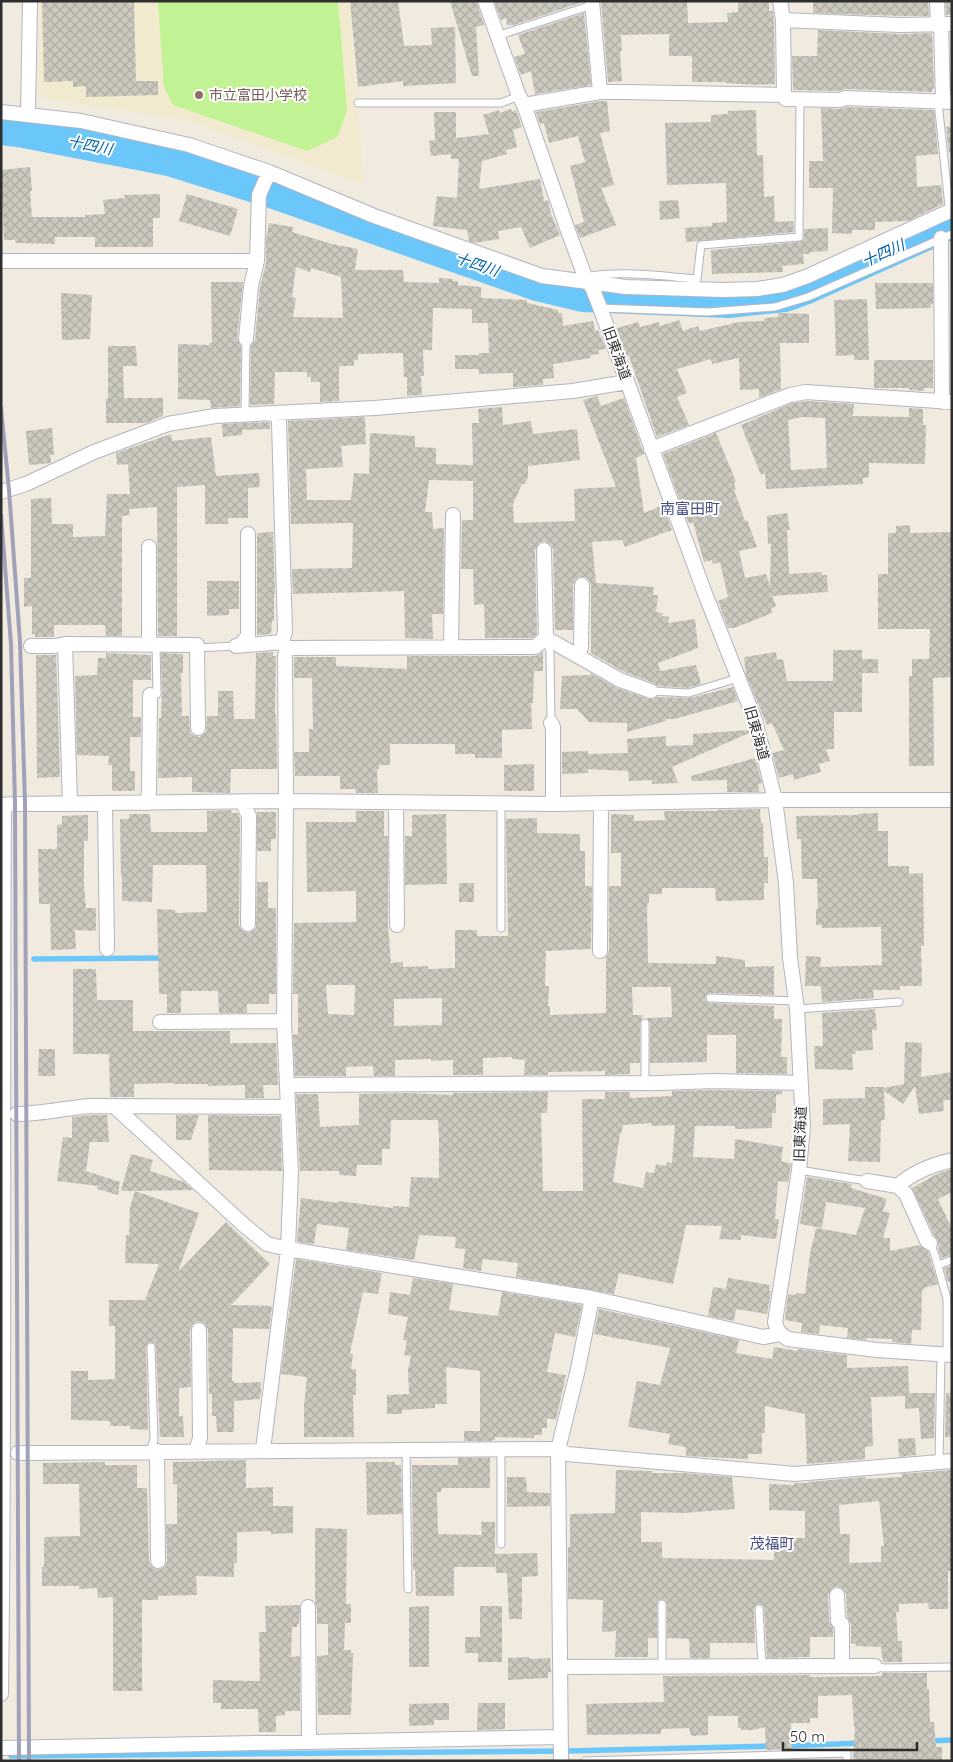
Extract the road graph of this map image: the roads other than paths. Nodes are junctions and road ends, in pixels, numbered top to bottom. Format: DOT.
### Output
graph roads {
  1 [pos="30,1"];
  2 [pos="485,1"];
  3 [pos="780,1"];
  4 [pos="937,1"];
  5 [pos="592,3"];
  6 [pos="782,20"];
  7 [pos="943,25"];
  8 [pos="498,36"];
  9 [pos="600,92"];
  10 [pos="784,95"];
  11 [pos="800,99"];
  12 [pos="522,101"];
  13 [pos="944,102"];
  14 [pos="358,103"];
  15 [pos="1,112"];
  16 [pos="28,114"];
  17 [pos="267,175"];
  18 [pos="950,211"];
  19 [pos="946,236"];
  20 [pos="1,261"];
  21 [pos="256,261"];
  22 [pos="588,282"];
  23 [pos="599,306"];
  24 [pos="246,339"];
  25 [pos="627,382"];
  26 [pos="947,402"];
  27 [pos="278,413"];
  28 [pos="245,414"];
  29 [pos="651,449"];
  30 [pos="1,492"];
  31 [pos="453,515"];
  32 [pos="248,534"];
  33 [pos="149,547"];
  34 [pos="544,550"];
  35 [pos="582,585"];
  36 [pos="546,638"];
  37 [pos="65,644"];
  38 [pos="152,645"];
  39 [pos="238,645"];
  40 [pos="284,645"];
  41 [pos="31,646"];
  42 [pos="451,647"];
  43 [pos="197,648"];
  44 [pos="578,656"];
  45 [pos="738,678"];
  46 [pos="651,690"];
  47 [pos="150,695"];
  48 [pos="551,723"];
  49 [pos="198,728"];
  50 [pos="775,800"];
  51 [pos="952,800"];
  52 [pos="286,801"];
  53 [pos="242,802"];
  54 [pos="396,802"];
  55 [pos="147,803"];
  56 [pos="601,803"];
  57 [pos="70,804"];
  58 [pos="105,804"];
  59 [pos="501,804"];
  60 [pos="553,804"];
  61 [pos="2,805"];
  62 [pos="248,924"];
  63 [pos="397,925"];
  64 [pos="501,928"];
  65 [pos="107,949"];
  66 [pos="600,951"];
  67 [pos="710,998"];
  68 [pos="899,1002"];
  69 [pos="796,1005"];
  70 [pos="284,1021"];
  71 [pos="160,1022"];
  72 [pos="645,1023"];
  73 [pos="645,1082"];
  74 [pos="801,1082"];
  75 [pos="287,1085"];
  76 [pos="114,1106"];
  77 [pos="287,1106"];
  78 [pos="16,1114"];
  79 [pos="952,1160"];
  80 [pos="798,1170"];
  81 [pos="867,1181"];
  82 [pos="898,1186"];
  83 [pos="930,1244"];
  84 [pos="288,1249"];
  85 [pos="952,1260"];
  86 [pos="938,1265"];
  87 [pos="592,1298"];
  88 [pos="199,1330"];
  89 [pos="780,1334"];
  90 [pos="152,1347"];
  91 [pos="946,1355"];
  92 [pos="501,1448"];
  93 [pos="406,1449"];
  94 [pos="196,1450"];
  95 [pos="263,1450"];
  96 [pos="558,1450"];
  97 [pos="153,1451"];
  98 [pos="18,1452"];
  99 [pos="945,1461"];
  100 [pos="501,1544"];
  101 [pos="158,1561"];
  102 [pos="408,1589"];
  103 [pos="837,1595"];
  104 [pos="662,1604"];
  105 [pos="308,1607"];
  106 [pos="760,1608"];
  107 [pos="762,1666"];
  108 [pos="842,1666"];
  109 [pos="875,1666"];
  110 [pos="662,1667"];
  111 [pos="952,1667"];
  112 [pos="560,1668"];
  113 [pos="1,1694"];
  114 [pos="309,1742"];
  115 [pos="1,1748"];
  116 [pos="561,1749"];
  117 [pos="57,1752"];
  118 [pos="1,1754"];
  119 [pos="2,1761"];
  120 [pos="585,1761"];
  121 [pos="846,1761"];
  1 -- 16 [label="street"];
  2 -- 8 [label="street, 旧東海道"];
  3 -- 6 [label="street"];
  4 -- 7 [label="street"];
  5 -- 8 [label="lane"];
  5 -- 9 [label="street"];
  6 -- 7 [label="street"];
  6 -- 10 [label="street"];
  7 -- 13 [label="street"];
  8 -- 12 [label="street, 旧東海道"];
  9 -- 10 [label="street"];
  9 -- 12 [label="street"];
  10 -- 11 [label="street"];
  11 -- 13 [label="street"];
  11 -- 22 [label="lane"];
  12 -- 14 [label="lane"];
  12 -- 22 [label="street, 旧東海道"];
  13 -- 18 [label="lane"];
  15 -- 16 [label="street"];
  16 -- 17 [label="street"];
  17 -- 21 [label="street"];
  17 -- 22 [label="street"];
  18 -- 22 [label="street"];
  19 -- 23 [label="lane"];
  19 -- 26 [label="street"];
  20 -- 21 [label="street"];
  21 -- 24 [label="street"];
  22 -- 23 [label="street, 旧東海道"];
  23 -- 25 [label="street, 旧東海道"];
  24 -- 28 [label="lane"];
  25 -- 27 [label="street"];
  25 -- 29 [label="street, 旧東海道"];
  26 -- 29 [label="street"];
  27 -- 28 [label="street"];
  27 -- 40 [label="street"];
  28 -- 30 [label="street"];
  29 -- 45 [label="street, 旧東海道"];
  31 -- 42 [label="street"];
  32 -- 39 [label="street"];
  33 -- 38 [label="street"];
  34 -- 36 [label="street"];
  35 -- 44 [label="street"];
  36 -- 42 [label="street"];
  36 -- 44 [label="street"];
  36 -- 48 [label="lane"];
  37 -- 38 [label="street"];
  37 -- 41 [label="street"];
  37 -- 57 [label="street"];
  38 -- 43 [label="street"];
  38 -- 47 [label="lane"];
  39 -- 40 [label="street"];
  39 -- 43 [label="lane"];
  40 -- 42 [label="street"];
  40 -- 52 [label="street"];
  43 -- 49 [label="street"];
  44 -- 46 [label="street"];
  45 -- 46 [label="lane"];
  45 -- 50 [label="street, 旧東海道"];
  47 -- 55 [label="street"];
  48 -- 60 [label="street"];
  50 -- 51 [label="street"];
  50 -- 56 [label="street"];
  50 -- 69 [label="street, 旧東海道"];
  52 -- 53 [label="street"];
  52 -- 54 [label="street"];
  52 -- 70 [label="street"];
  53 -- 55 [label="street"];
  53 -- 62 [label="street"];
  54 -- 59 [label="street"];
  54 -- 63 [label="street"];
  55 -- 58 [label="street"];
  56 -- 60 [label="street"];
  56 -- 66 [label="street"];
  57 -- 58 [label="street"];
  57 -- 61 [label="street"];
  58 -- 65 [label="street"];
  59 -- 60 [label="street"];
  59 -- 64 [label="lane"];
  61 -- 113 [label="street"];
  67 -- 69 [label="lane"];
  68 -- 69 [label="lane"];
  69 -- 74 [label="street, 旧東海道"];
  70 -- 71 [label="street"];
  70 -- 75 [label="street"];
  72 -- 73 [label="lane"];
  73 -- 74 [label="street"];
  73 -- 75 [label="street"];
  74 -- 80 [label="street, 旧東海道"];
  75 -- 77 [label="street"];
  76 -- 77 [label="street"];
  76 -- 78 [label="street"];
  76 -- 84 [label="street"];
  77 -- 84 [label="street"];
  79 -- 82 [label="street"];
  80 -- 81 [label="lane"];
  80 -- 89 [label="street, 旧東海道"];
  81 -- 82 [label="street"];
  82 -- 83 [label="street"];
  83 -- 86 [label="lane"];
  84 -- 87 [label="street"];
  84 -- 95 [label="street"];
  85 -- 86 [label="lane"];
  86 -- 91 [label="lane"];
  87 -- 89 [label="street"];
  87 -- 96 [label="street"];
  88 -- 94 [label="street"];
  89 -- 91 [label="street"];
  90 -- 97 [label="lane"];
  91 -- 99 [label="lane"];
  92 -- 93 [label="street"];
  92 -- 96 [label="street"];
  92 -- 100 [label="lane"];
  93 -- 95 [label="street"];
  93 -- 102 [label="lane"];
  94 -- 95 [label="street"];
  94 -- 97 [label="street"];
  96 -- 99 [label="street"];
  96 -- 112 [label="street"];
  97 -- 98 [label="street"];
  97 -- 101 [label="street"];
  103 -- 108 [label="street"];
  104 -- 110 [label="lane"];
  105 -- 114 [label="street"];
  106 -- 107 [label="lane"];
  107 -- 108 [label="street"];
  107 -- 110 [label="street"];
  108 -- 109 [label="street"];
  109 -- 111 [label="lane"];
  110 -- 112 [label="street"];
  112 -- 116 [label="street"];
  114 -- 116 [label="street"];
  114 -- 117 [label="street"];
  115 -- 117 [label="street"];
  118 -- 119 [label="street"];
  120 -- 121 [label="lane"];
}
